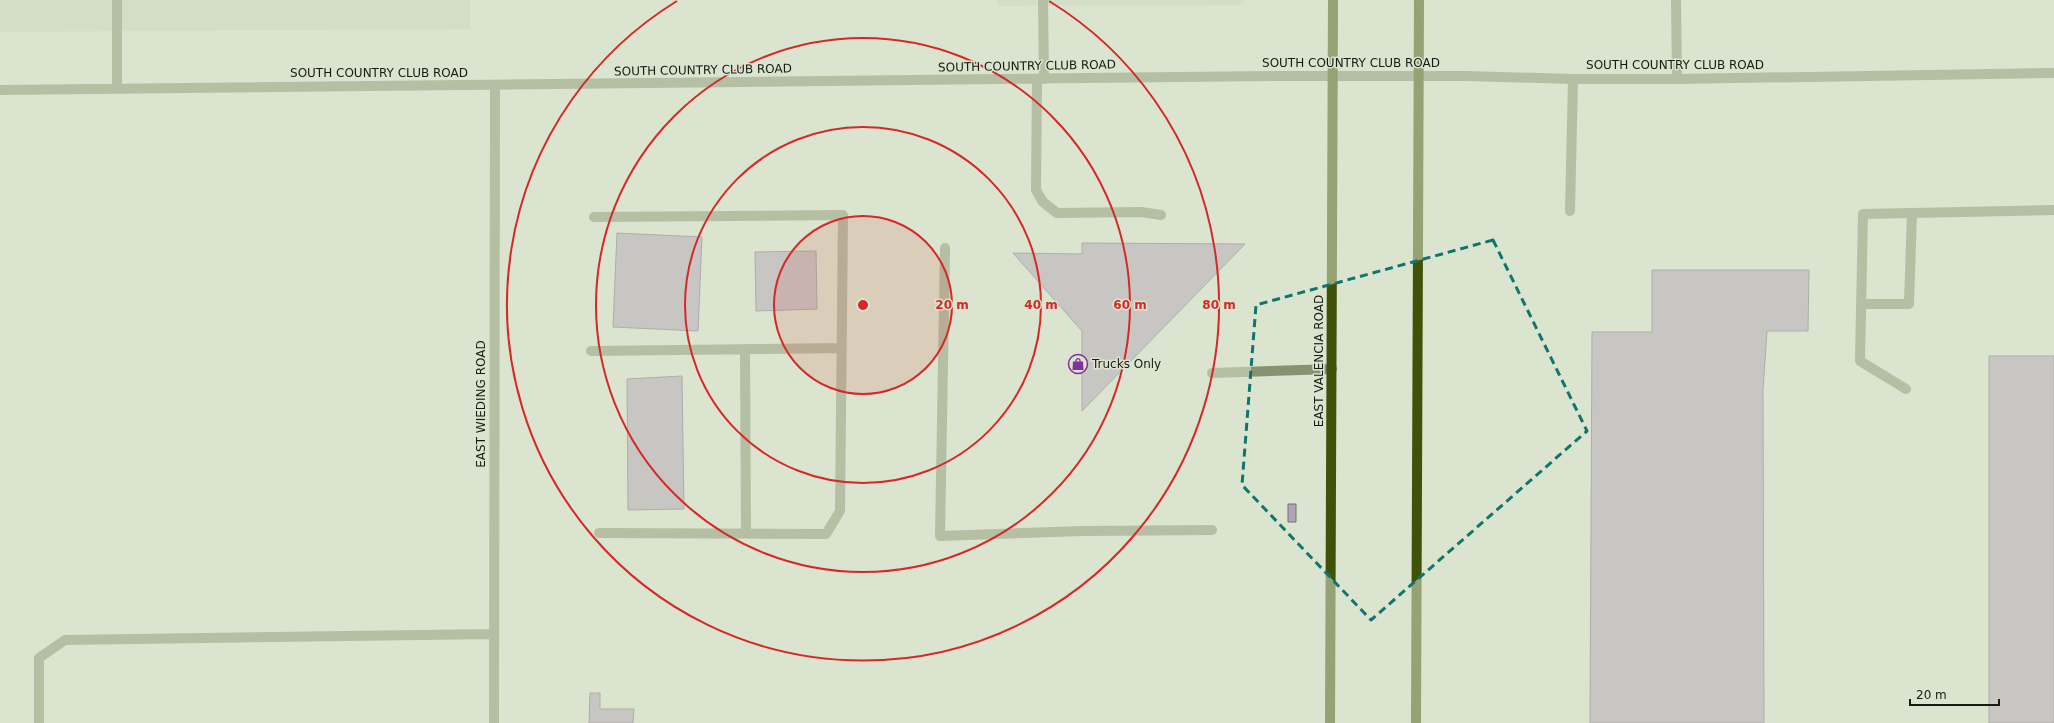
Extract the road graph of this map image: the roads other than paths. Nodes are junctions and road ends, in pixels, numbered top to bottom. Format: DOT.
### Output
graph roads {
  1 [pos="117,0"];
  2 [pos="1043,0"];
  3 [pos="1333,0"];
  4 [pos="1419,0"];
  5 [pos="1676,0"];
  6 [pos="2054,73"];
  7 [pos="1332,76"];
  8 [pos="1420,76"];
  9 [pos="1040,79"];
  10 [pos="1573,79"];
  11 [pos="1677,79"];
  12 [pos="494,85"];
  13 [pos="117,88"];
  14 [pos="0,90"];
  15 [pos="2054,210"];
  16 [pos="1570,211"];
  17 [pos="1912,213"];
  18 [pos="1161,215"];
  19 [pos="594,217"];
  20 [pos="945,248"];
  21 [pos="1861,304"];
  22 [pos="842,348"];
  23 [pos="745,349"];
  24 [pos="591,351"];
  25 [pos="1332,369"];
  26 [pos="1212,373"];
  27 [pos="1906,389"];
  28 [pos="1212,530"];
  29 [pos="598,533"];
  30 [pos="746,533"];
  31 [pos="494,634"];
  32 [pos="39,723"];
  33 [pos="494,723"];
  34 [pos="1330,723"];
  35 [pos="1416,723"];
  1 -- 13 [label="street"];
  2 -- 9 [label="street"];
  3 -- 7 [label="main road, EAST VALENCIA ROAD"];
  4 -- 8 [label="main road"];
  5 -- 11 [label="street"];
  6 -- 11 [label="street, SOUTH COUNTRY CLUB ROAD"];
  7 -- 8 [label="street, SOUTH COUNTRY CLUB ROAD"];
  7 -- 9 [label="street, SOUTH COUNTRY CLUB ROAD"];
  7 -- 25 [label="main road, EAST VALENCIA ROAD"];
  8 -- 10 [label="street, SOUTH COUNTRY CLUB ROAD"];
  8 -- 35 [label="main road"];
  9 -- 12 [label="street, SOUTH COUNTRY CLUB ROAD"];
  9 -- 18 [label="street"];
  10 -- 11 [label="street, SOUTH COUNTRY CLUB ROAD"];
  10 -- 16 [label="street"];
  12 -- 13 [label="street, SOUTH COUNTRY CLUB ROAD"];
  12 -- 31 [label="street, EAST WIEDING ROAD"];
  13 -- 14 [label="street, SOUTH COUNTRY CLUB ROAD"];
  15 -- 17 [label="street"];
  17 -- 21 [label="street"];
  17 -- 21 [label="street"];
  19 -- 22 [label="street"];
  20 -- 28 [label="street"];
  21 -- 27 [label="street"];
  22 -- 23 [label="street"];
  22 -- 30 [label="street"];
  23 -- 24 [label="street"];
  23 -- 30 [label="street"];
  25 -- 26 [label="street"];
  25 -- 34 [label="main road, EAST VALENCIA ROAD"];
  29 -- 30 [label="street"];
  31 -- 32 [label="street"];
  31 -- 33 [label="street, EAST WIEDING ROAD"];
}
